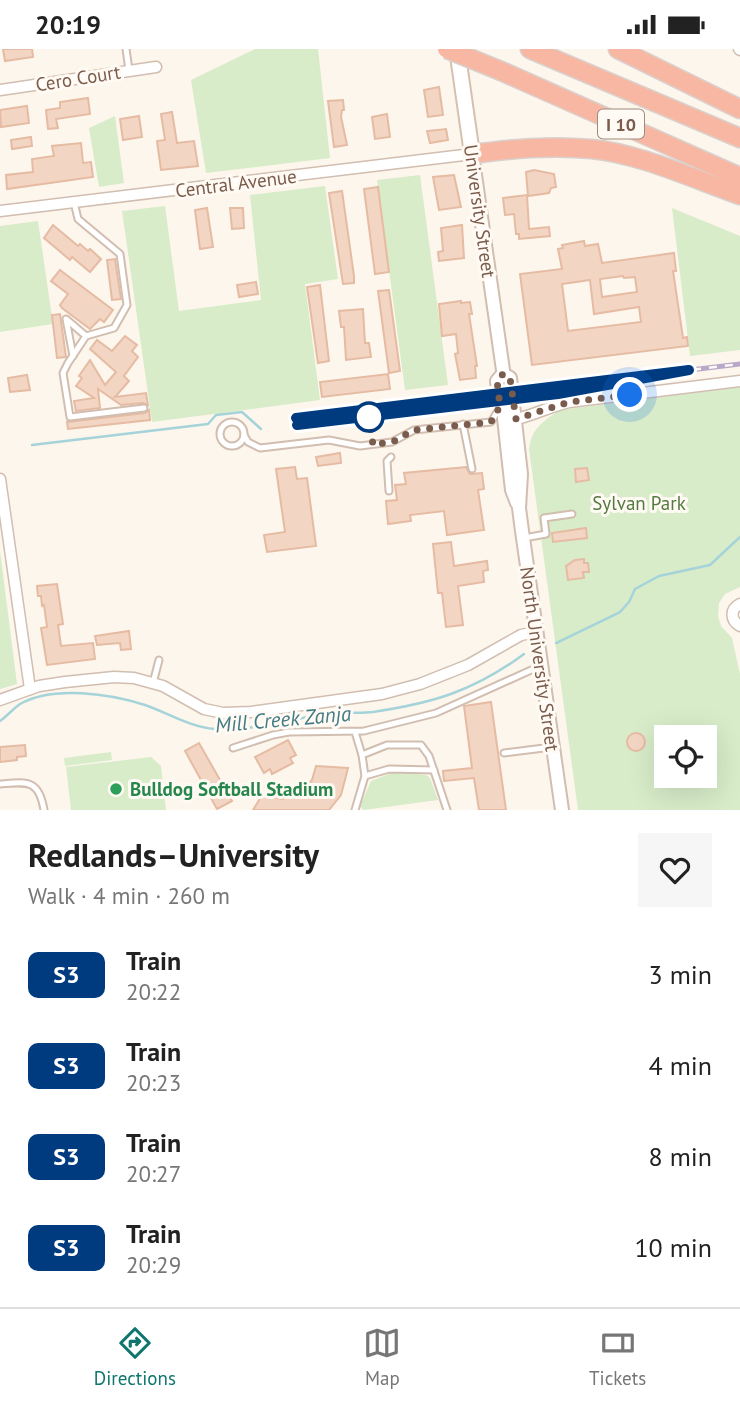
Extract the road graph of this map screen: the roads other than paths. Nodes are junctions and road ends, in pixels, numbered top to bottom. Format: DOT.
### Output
graph roads {
  1 [pos="126,49"];
  2 [pos="447,49"];
  3 [pos="457,49"];
  4 [pos="530,49"];
  5 [pos="618,49"];
  6 [pos="156,67"];
  7 [pos="129,71"];
  8 [pos="0,90"];
  9 [pos="740,109"];
  10 [pos="740,138"];
  11 [pos="472,154"];
  12 [pos="740,177"];
  13 [pos="740,195"];
  14 [pos="74,202"];
  15 [pos="0,211"];
  16 [pos="86,336"];
  17 [pos="73,356"];
  18 [pos="503,374"];
  19 [pos="740,381"];
  20 [pos="500,406"];
  21 [pos="144,408"];
  22 [pos="516,419"];
  23 [pos="463,424"];
  24 [pos="244,435"];
  25 [pos="391,457"];
  26 [pos="472,469"];
  27 [pos="0,479"];
  28 [pos="389,491"];
  29 [pos="519,508"];
  30 [pos="572,514"];
  31 [pos="523,538"];
  32 [pos="740,604"];
  33 [pos="740,626"];
  34 [pos="536,632"];
  35 [pos="159,660"];
  36 [pos="540,666"];
  37 [pos="153,683"];
  38 [pos="30,689"];
  39 [pos="0,700"];
  40 [pos="355,732"];
  41 [pos="552,747"];
  42 [pos="233,748"];
  43 [pos="504,753"];
  44 [pos="362,755"];
  45 [pos="434,771"];
  46 [pos="365,776"];
  47 [pos="0,784"];
  48 [pos="44,810"];
  49 [pos="355,810"];
  50 [pos="447,810"];
  51 [pos="562,810"];
  1 -- 7 [label="lane"];
  2 -- 12 [label="highway, I 10, bridge"];
  3 -- 11 [label="main road, University Street"];
  4 -- 10 [label="highway, I 10"];
  5 -- 9 [label="highway"];
  6 -- 7 [label="street, Cero Court"];
  7 -- 8 [label="street, Cero Court"];
  11 -- 13 [label="highway"];
  11 -- 14 [label="street, Central Avenue"];
  11 -- 18 [label="street, University Street"];
  14 -- 15 [label="street, Central Avenue"];
  14 -- 16 [label="lane"];
  16 -- 17 [label="lane"];
  16 -- 17 [label="lane"];
  17 -- 21 [label="lane"];
  18 -- 20 [label="street, University Street"];
  18 -- 22 [label="street, University Street"];
  19 -- 22 [label="street"];
  20 -- 23 [label="lane"];
  20 -- 29 [label="street, University Street"];
  22 -- 29 [label="street, University Street"];
  23 -- 24 [label="lane"];
  23 -- 26 [label="lane"];
  24 -- 24 [label="lane"];
  25 -- 28 [label="lane"];
  27 -- 38 [label="street"];
  29 -- 31 [label="street, North University Street"];
  30 -- 31 [label="lane"];
  31 -- 34 [label="street, North University Street"];
  32 -- 33 [label="street"];
  34 -- 36 [label="street, North University Street"];
  34 -- 37 [label="street"];
  35 -- 37 [label="lane"];
  36 -- 40 [label="lane"];
  36 -- 41 [label="street, North University Street"];
  37 -- 38 [label="street"];
  38 -- 39 [label="street"];
  40 -- 42 [label="lane"];
  40 -- 44 [label="lane"];
  41 -- 43 [label="lane"];
  41 -- 51 [label="street, North University Street"];
  44 -- 45 [label="lane"];
  44 -- 46 [label="lane"];
  45 -- 46 [label="lane"];
  45 -- 50 [label="lane"];
  46 -- 49 [label="lane"];
  47 -- 48 [label="lane"];
}
